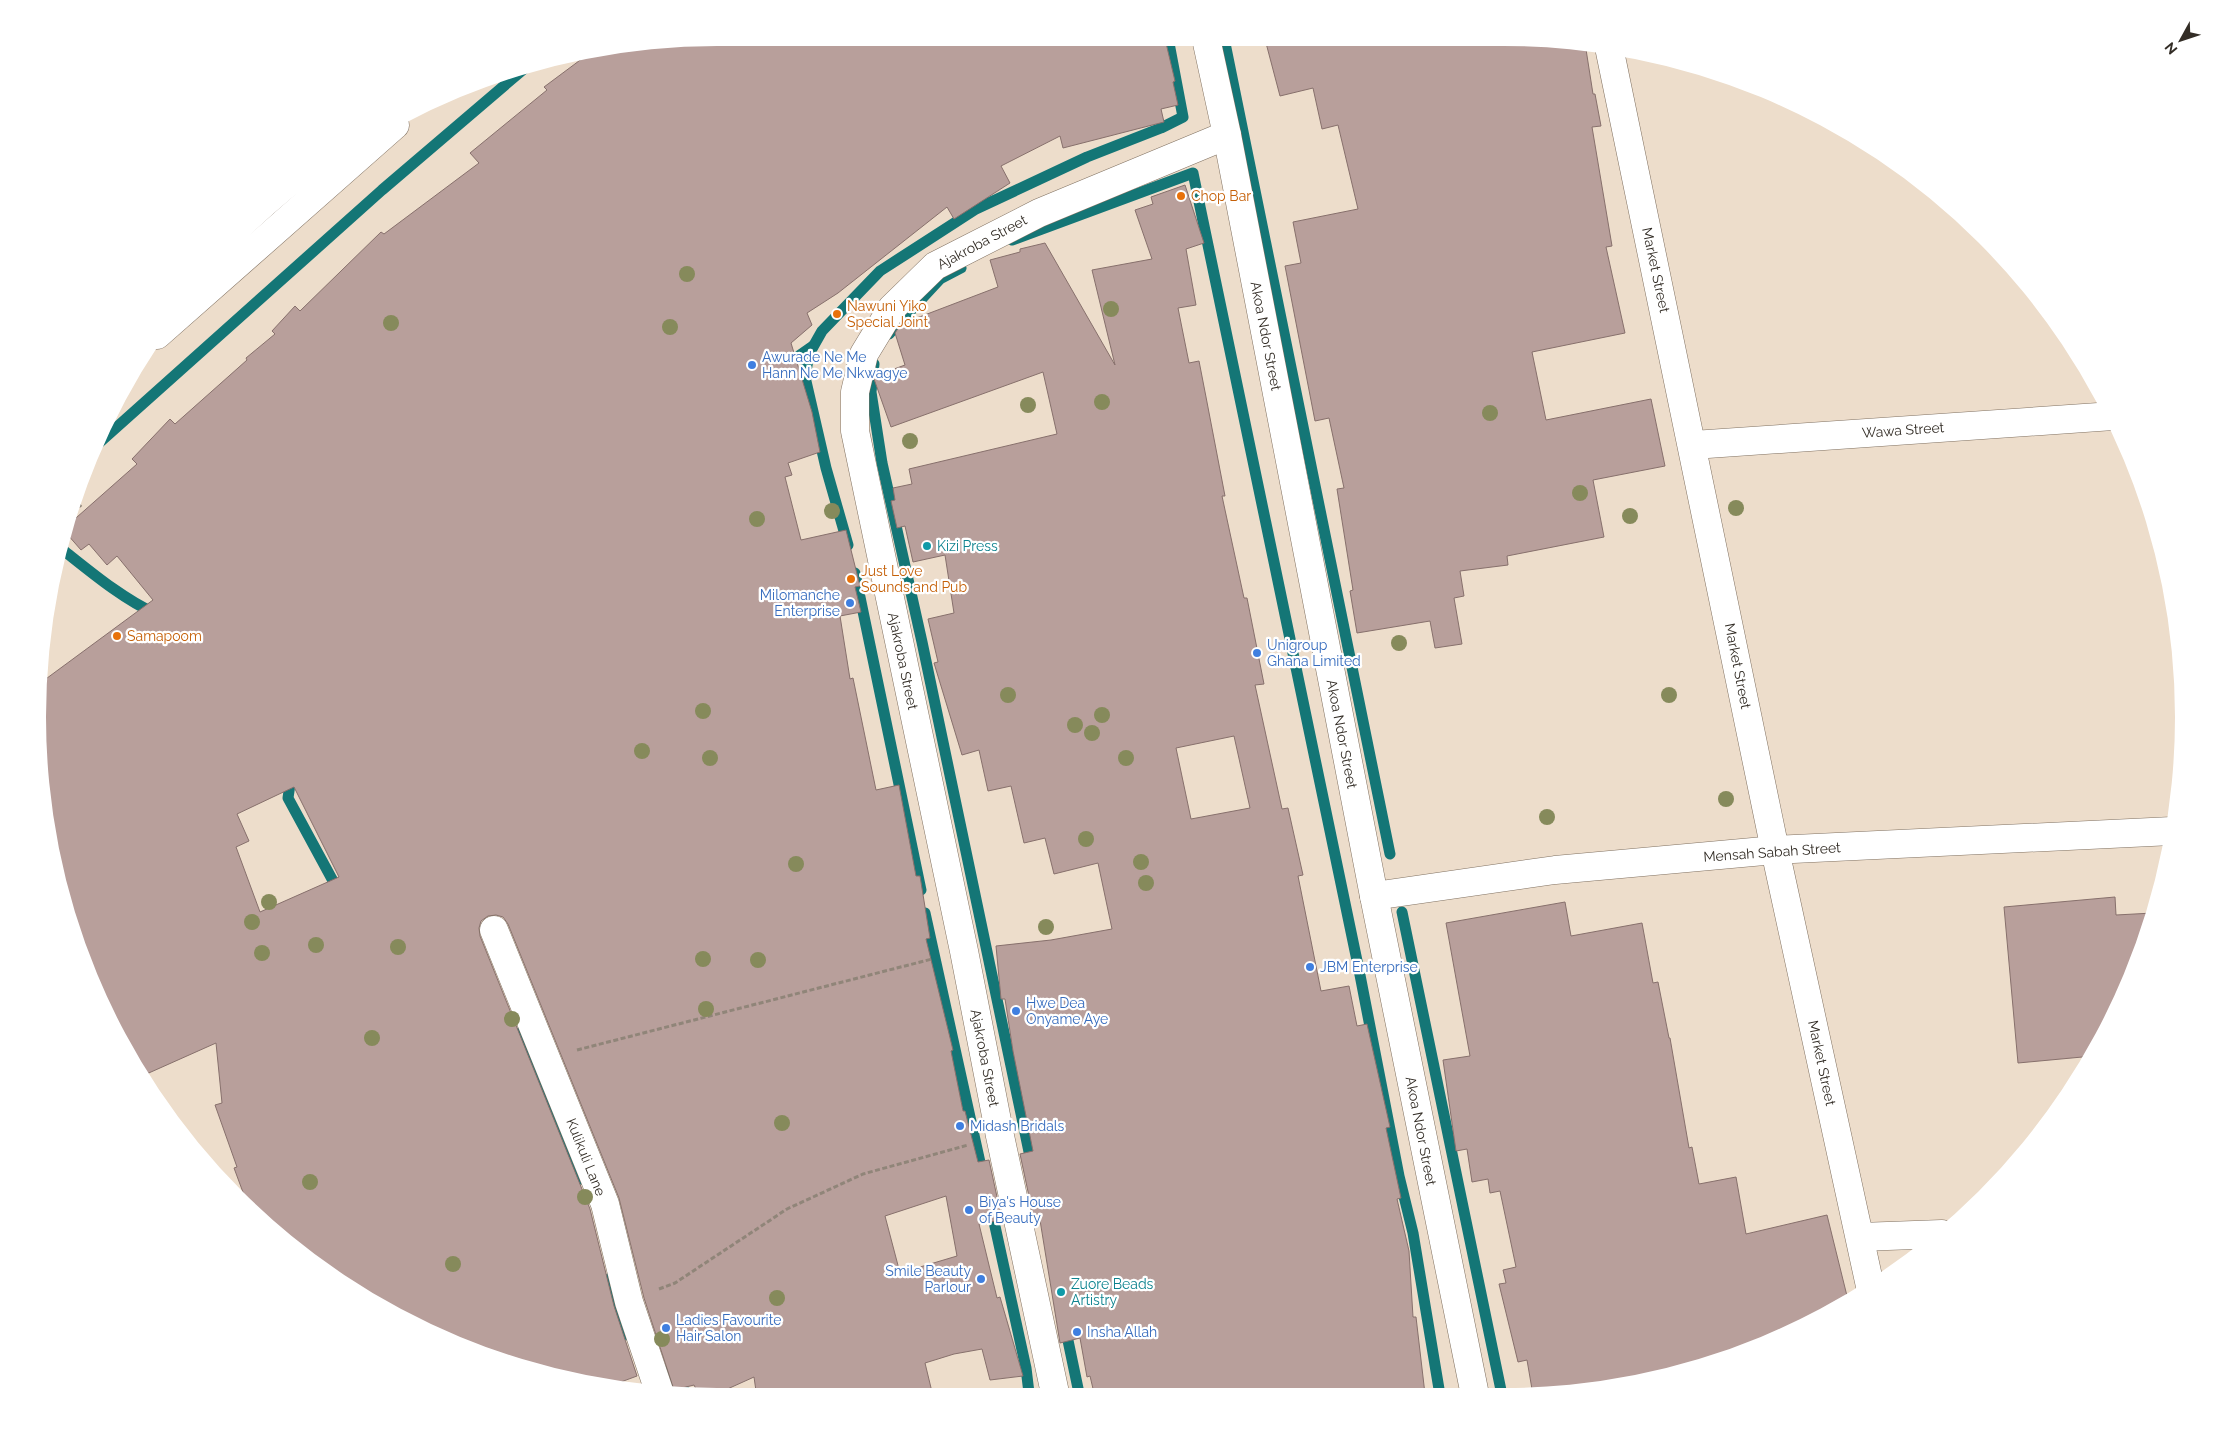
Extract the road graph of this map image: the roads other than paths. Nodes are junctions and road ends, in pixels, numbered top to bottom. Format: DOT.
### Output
graph roads {
  1 [pos="1207,46"];
  2 [pos="1611,55"];
  3 [pos="383,135"];
  4 [pos="1227,135"];
  5 [pos="182,313"];
  6 [pos="2104,417"];
  7 [pos="1693,445"];
  8 [pos="2165,831"];
  9 [pos="1776,850"];
  10 [pos="1374,896"];
  11 [pos="494,930"];
  12 [pos="1930,1234"];
  13 [pos="1860,1237"];
  14 [pos="1869,1280"];
  15 [pos="657,1385"];
  16 [pos="1054,1388"];
  17 [pos="1474,1388"];
  1 -- 4 [label="street, Akoa Ndor Street"];
  2 -- 7 [label="street, Market Street"];
  3 -- 5 [label="street"];
  4 -- 10 [label="street, Akoa Ndor Street"];
  4 -- 16 [label="street, Ajakroba Street"];
  6 -- 7 [label="street, Wawa Street"];
  7 -- 9 [label="street, Market Street"];
  8 -- 9 [label="street, Mensah Sabah Street"];
  9 -- 10 [label="street, Mensah Sabah Street"];
  9 -- 13 [label="street, Market Street"];
  10 -- 17 [label="street, Akoa Ndor Street"];
  11 -- 15 [label="street, Kulikuli Lane"];
  12 -- 13 [label="street"];
  13 -- 14 [label="street, Market Street"];
}
